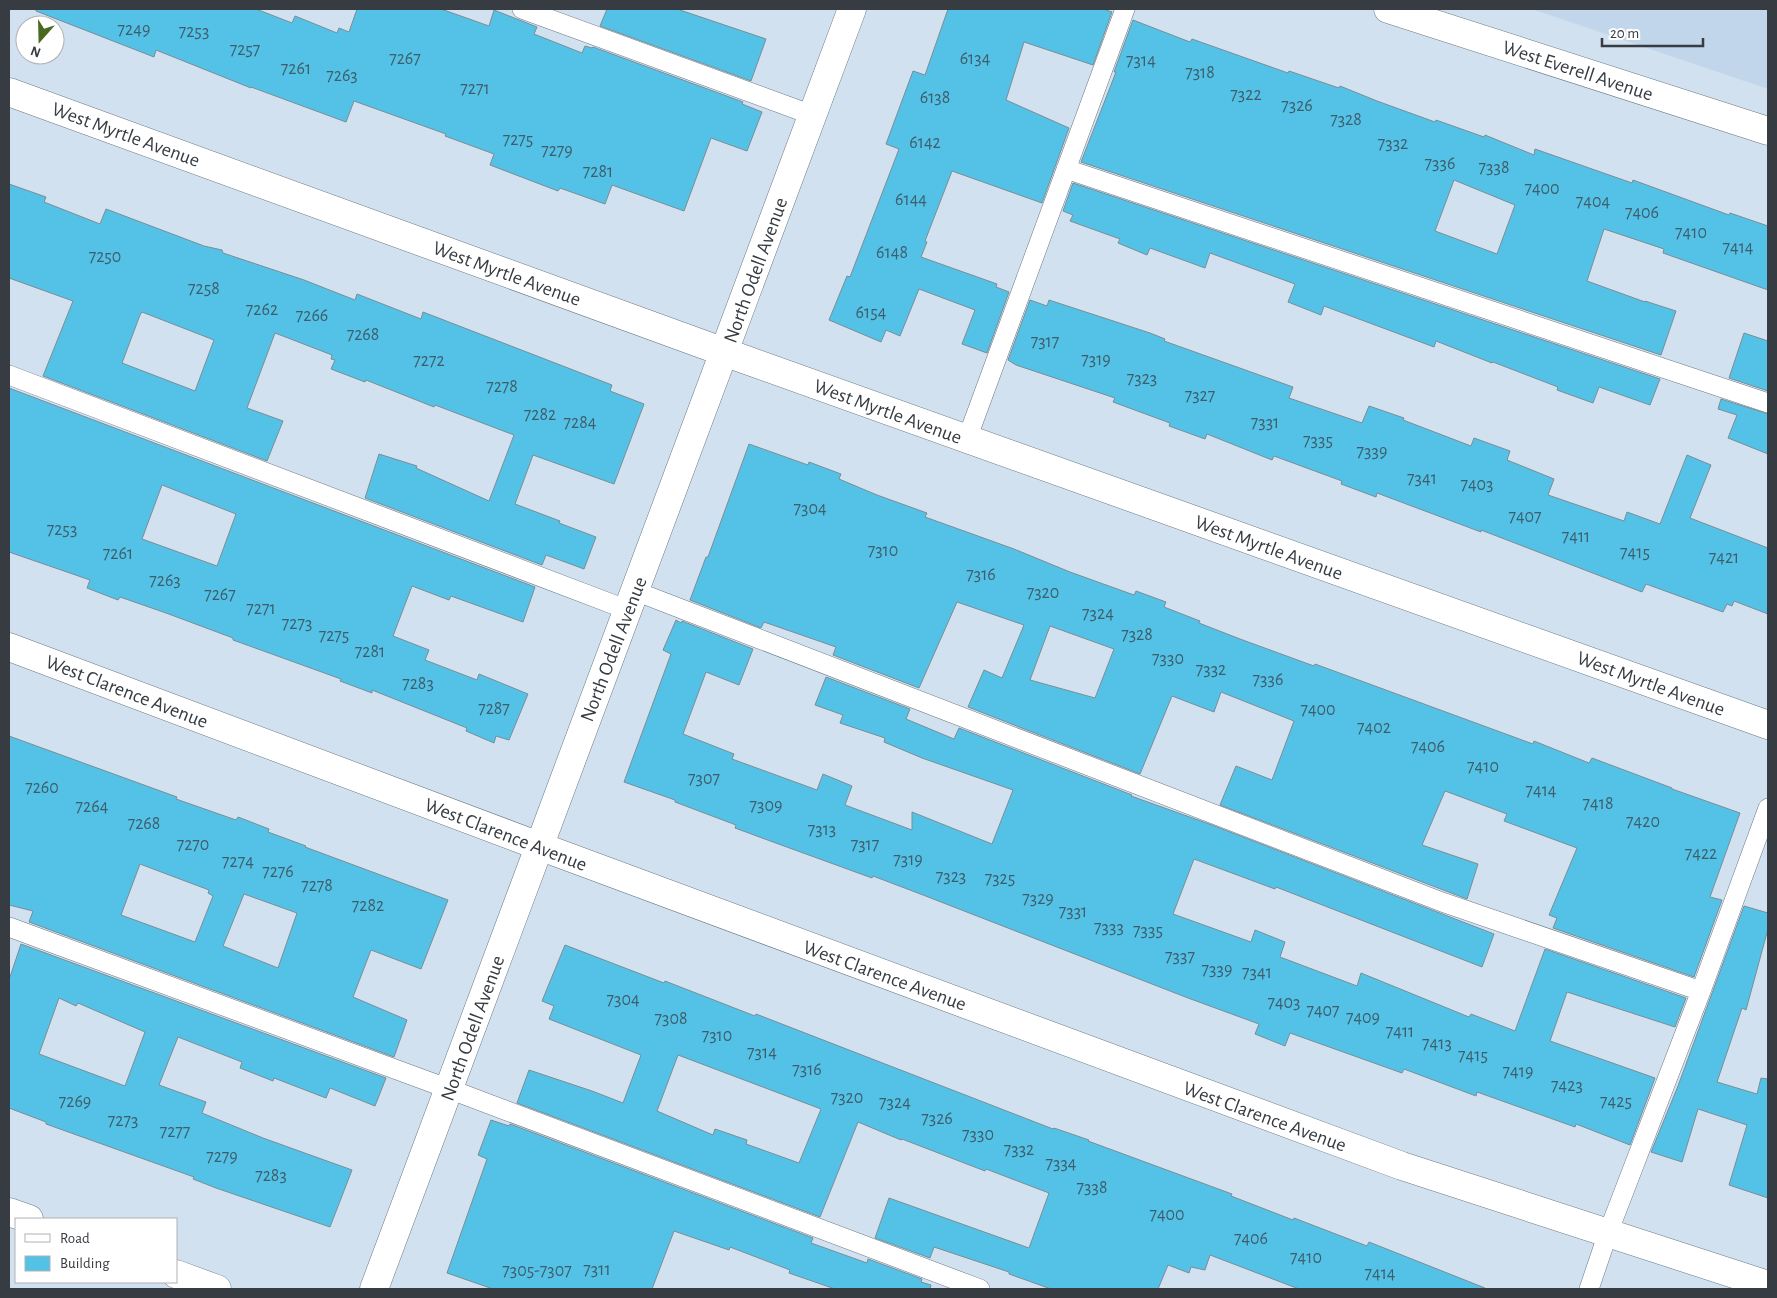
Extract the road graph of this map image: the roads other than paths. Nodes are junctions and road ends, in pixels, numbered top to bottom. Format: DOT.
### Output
graph roads {
  1 [pos="522,9"];
  2 [pos="852,9"];
  3 [pos="1125,9"];
  4 [pos="1388,9"];
  5 [pos="9,92"];
  6 [pos="812,115"];
  7 [pos="1768,131"];
  8 [pos="1066,170"];
  9 [pos="724,352"];
  10 [pos="9,375"];
  11 [pos="1768,403"];
  12 [pos="968,439"];
  13 [pos="631,601"];
  14 [pos="9,647"];
  15 [pos="1768,725"];
  16 [pos="1768,808"];
  17 [pos="540,846"];
  18 [pos="9,927"];
  19 [pos="1701,991"];
  20 [pos="449,1089"];
  21 [pos="9,1212"];
  22 [pos="26,1218"];
  23 [pos="1608,1233"];
  24 [pos="178,1275"];
  25 [pos="1768,1285"];
  26 [pos="217,1289"];
  27 [pos="374,1289"];
  28 [pos="980,1289"];
  29 [pos="1589,1289"];
  1 -- 6 [label="lane"];
  2 -- 6 [label="street, North Odell Avenue"];
  3 -- 8 [label="lane"];
  4 -- 7 [label="street, West Everell Avenue"];
  5 -- 9 [label="street, West Myrtle Avenue"];
  6 -- 9 [label="street, North Odell Avenue"];
  8 -- 11 [label="lane"];
  8 -- 12 [label="lane"];
  9 -- 12 [label="street, West Myrtle Avenue"];
  9 -- 13 [label="street, North Odell Avenue"];
  10 -- 13 [label="lane"];
  12 -- 15 [label="street, West Myrtle Avenue"];
  13 -- 17 [label="street, North Odell Avenue"];
  13 -- 19 [label="lane"];
  14 -- 17 [label="street, West Clarence Avenue"];
  16 -- 19 [label="lane"];
  17 -- 20 [label="street, North Odell Avenue"];
  17 -- 23 [label="street, West Clarence Avenue"];
  18 -- 20 [label="lane"];
  19 -- 23 [label="lane"];
  20 -- 27 [label="street, North Odell Avenue"];
  20 -- 28 [label="lane"];
  21 -- 22 [label="street"];
  23 -- 25 [label="street, West Clarence Avenue"];
  23 -- 29 [label="lane"];
  24 -- 26 [label="street"];
}
